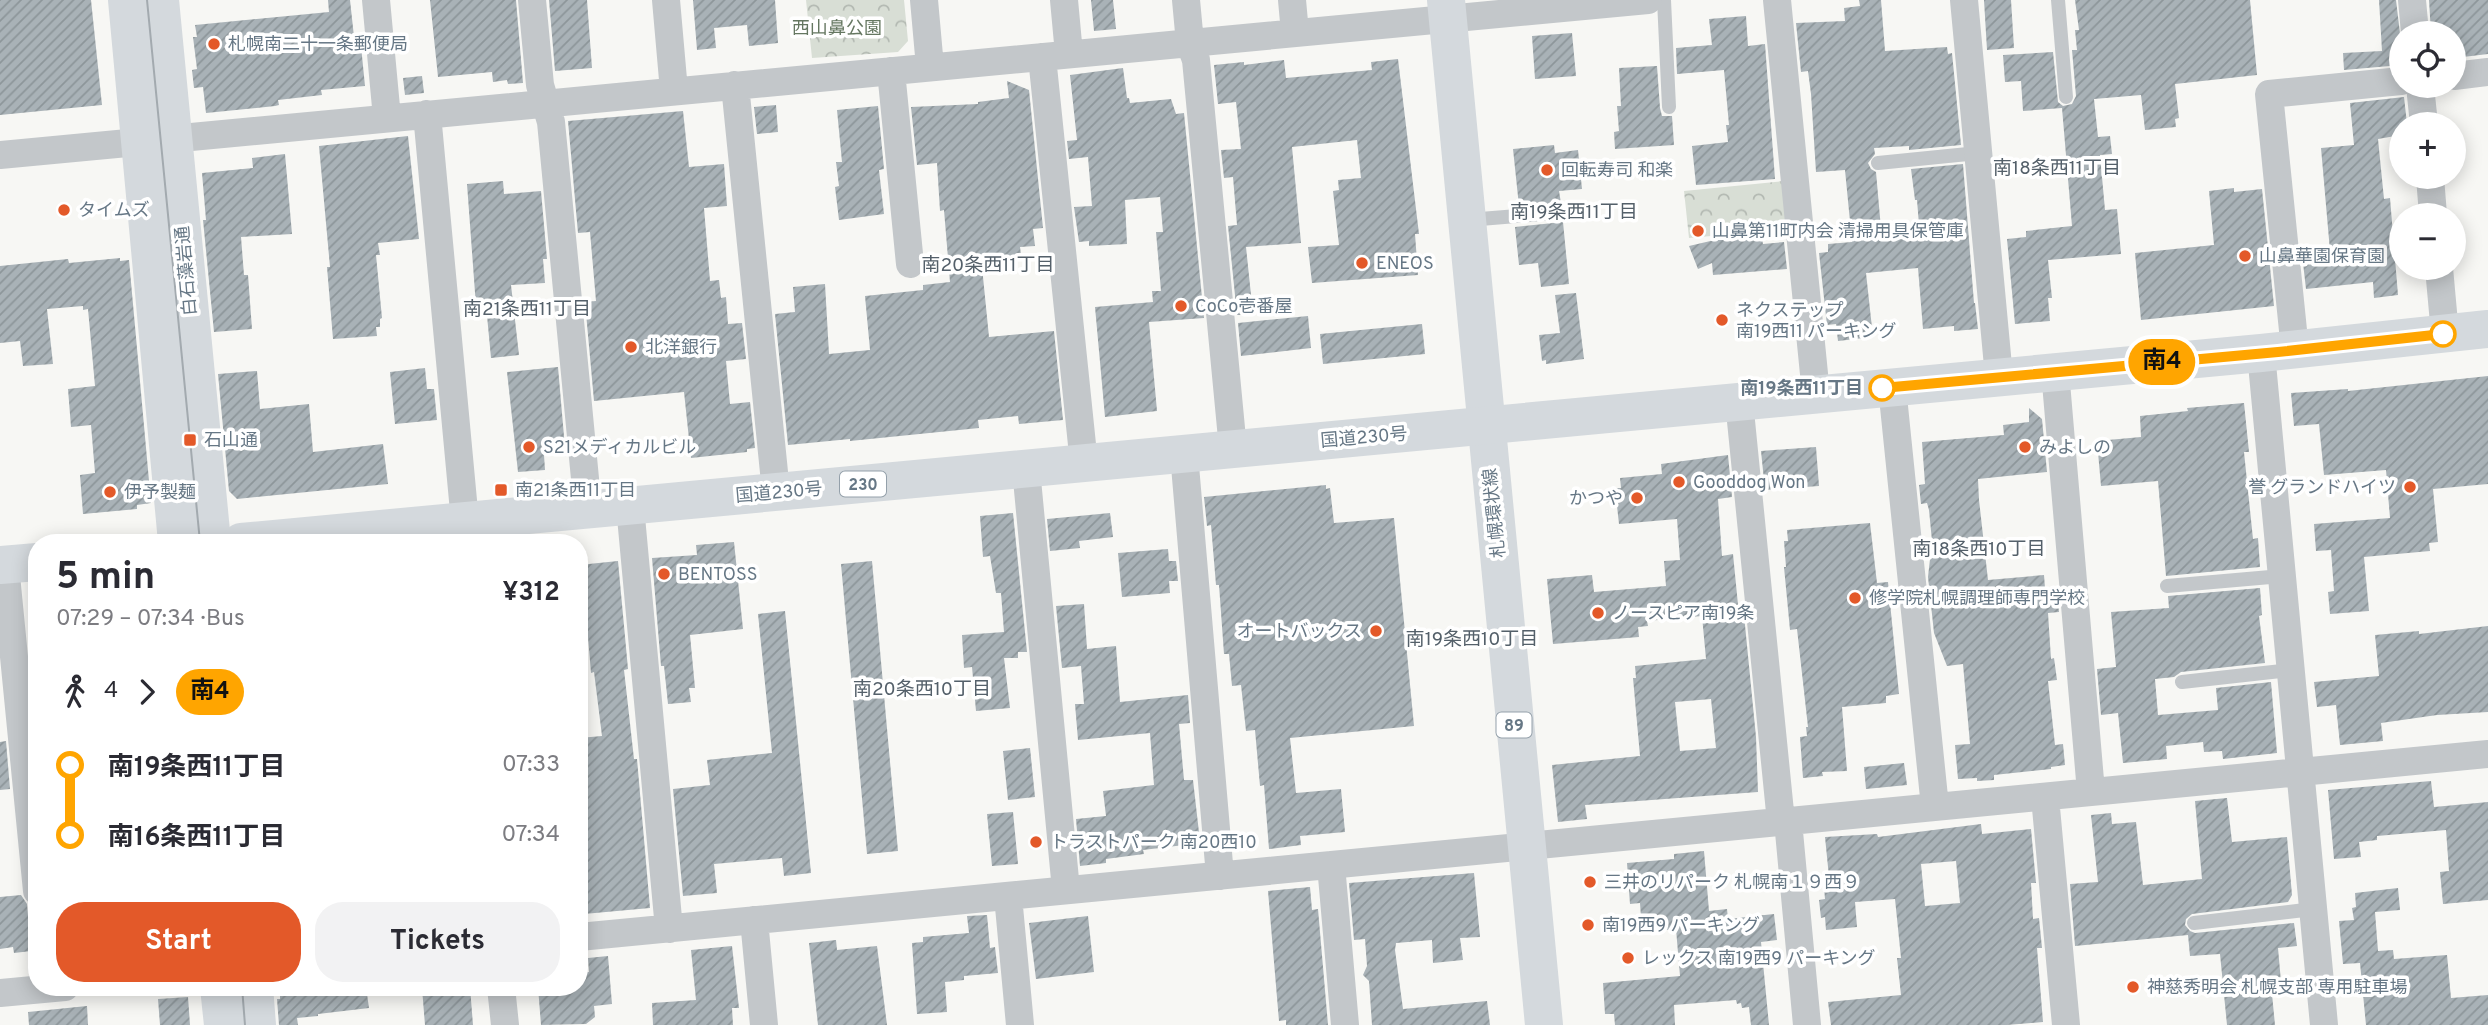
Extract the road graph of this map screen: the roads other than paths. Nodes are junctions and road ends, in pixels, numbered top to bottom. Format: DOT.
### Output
graph roads {
  1 [pos="127,0"];
  2 [pos="160,0"];
  3 [pos="376,0"];
  4 [pos="532,0"];
  5 [pos="666,0"];
  6 [pos="924,0"];
  7 [pos="1064,0"];
  8 [pos="1186,0"];
  9 [pos="1292,0"];
  10 [pos="1648,0"];
  11 [pos="1664,0"];
  12 [pos="1777,0"];
  13 [pos="1964,0"];
  14 [pos="2059,0"];
  15 [pos="2412,0"];
  16 [pos="1447,9"];
  17 [pos="2414,21"];
  18 [pos="1295,33"];
  19 [pos="1190,43"];
  20 [pos="1056,56"];
  21 [pos="930,67"];
  22 [pos="891,71"];
  23 [pos="2488,72"];
  24 [pos="2466,75"];
  25 [pos="2389,82"];
  26 [pos="735,86"];
  27 [pos="674,91"];
  28 [pos="2066,97"];
  29 [pos="546,103"];
  30 [pos="1669,107"];
  31 [pos="427,114"];
  32 [pos="387,118"];
  33 [pos="157,140"];
  34 [pos="1978,153"];
  35 [pos="0,155"];
  36 [pos="1878,163"];
  37 [pos="1567,212"];
  38 [pos="1467,220"];
  39 [pos="910,264"];
  40 [pos="2440,280"];
  41 [pos="2488,329"];
  42 [pos="2445,334"];
  43 [pos="2278,352"];
  44 [pos="2055,371"];
  45 [pos="1999,377"];
  46 [pos="1892,387"];
  47 [pos="1816,394"];
  48 [pos="1739,401"];
  49 [pos="1485,425"];
  50 [pos="1233,449"];
  51 [pos="1184,454"];
  52 [pos="1084,464"];
  53 [pos="1026,469"];
  54 [pos="776,492"];
  55 [pos="631,506"];
  56 [pos="588,510"];
  57 [pos="479,524"];
  58 [pos="177,534"];
  59 [pos="211,534"];
  60 [pos="380,534"];
  61 [pos="14,564"];
  62 [pos="2282,576"];
  63 [pos="2167,586"];
  64 [pos="2291,670"];
  65 [pos="2182,682"];
  66 [pos="2488,754"];
  67 [pos="28,763"];
  68 [pos="2301,772"];
  69 [pos="2091,792"];
  70 [pos="2045,797"];
  71 [pos="1935,807"];
  72 [pos="1785,822"];
  73 [pos="1527,846"];
  74 [pos="1331,865"];
  75 [pos="1220,876"];
  76 [pos="1066,890"];
  77 [pos="1008,896"];
  78 [pos="2313,909"];
  79 [pos="754,920"];
  80 [pos="2194,923"];
  81 [pos="669,929"];
  82 [pos="588,936"];
  83 [pos="28,990"];
  84 [pos="0,993"];
  85 [pos="220,996"];
  86 [pos="255,996"];
  87 [pos="502,996"];
  88 [pos="223,1025"];
  89 [pos="257,1025"];
  90 [pos="505,1025"];
  91 [pos="764,1025"];
  92 [pos="1020,1025"];
  93 [pos="1345,1025"];
  94 [pos="1544,1025"];
  95 [pos="1807,1025"];
  96 [pos="2066,1025"];
  97 [pos="2324,1025"];
  1 -- 33 [label="main road, 白石藻岩通"];
  2 -- 33 [label="main road, 白石藻岩通"];
  3 -- 32 [label="street"];
  4 -- 29 [label="street"];
  5 -- 27 [label="street"];
  6 -- 21 [label="street"];
  7 -- 20 [label="street"];
  8 -- 19 [label="street"];
  9 -- 18 [label="street"];
  10 -- 16 [label="street"];
  11 -- 30 [label="lane"];
  12 -- 47 [label="street"];
  13 -- 34 [label="street"];
  14 -- 28 [label="lane"];
  15 -- 17 [label="street"];
  16 -- 18 [label="street"];
  16 -- 38 [label="main road, 札幌環状線 / 89"];
  18 -- 19 [label="street"];
  19 -- 20 [label="street"];
  19 -- 50 [label="street"];
  20 -- 21 [label="street"];
  20 -- 52 [label="street"];
  21 -- 22 [label="street"];
  22 -- 26 [label="street"];
  22 -- 39 [label="street"];
  23 -- 24 [label="street"];
  25 -- 43 [label="street"];
  26 -- 27 [label="street"];
  26 -- 54 [label="street"];
  27 -- 29 [label="street"];
  29 -- 31 [label="street"];
  29 -- 56 [label="street"];
  31 -- 32 [label="street"];
  31 -- 57 [label="street"];
  32 -- 33 [label="street"];
  33 -- 35 [label="street"];
  33 -- 58 [label="main road, 白石藻岩通"];
  33 -- 59 [label="main road, 白石藻岩通"];
  34 -- 36 [label="lane"];
  34 -- 45 [label="street"];
  37 -- 38 [label="lane"];
  38 -- 49 [label="main road, 札幌環状線 / 89"];
  40 -- 42 [label="street"];
  41 -- 42 [label="main road, 国道230号 / 230"];
  42 -- 43 [label="main road, 国道230号 / 230"];
  43 -- 44 [label="main road, 国道230号 / 230"];
  43 -- 62 [label="street"];
  44 -- 45 [label="main road, 国道230号 / 230"];
  44 -- 69 [label="street"];
  45 -- 46 [label="main road, 国道230号 / 230"];
  46 -- 47 [label="main road, 国道230号 / 230"];
  46 -- 71 [label="street"];
  47 -- 48 [label="main road, 国道230号 / 230"];
  48 -- 49 [label="main road, 国道230号 / 230"];
  48 -- 72 [label="street"];
  49 -- 50 [label="main road, 国道230号 / 230"];
  49 -- 73 [label="main road, 札幌環状線 / 89"];
  50 -- 51 [label="main road, 国道230号 / 230"];
  51 -- 52 [label="main road, 国道230号 / 230"];
  51 -- 75 [label="street"];
  52 -- 53 [label="main road, 国道230号 / 230"];
  53 -- 54 [label="main road, 国道230号 / 230"];
  53 -- 76 [label="street"];
  54 -- 55 [label="main road, 国道230号 / 230"];
  55 -- 56 [label="main road, 国道230号 / 230"];
  55 -- 81 [label="street"];
  56 -- 57 [label="main road, 国道230号 / 230"];
  57 -- 60 [label="main road, 国道230号 / 230"];
  61 -- 67 [label="street"];
  62 -- 63 [label="lane"];
  62 -- 64 [label="street"];
  64 -- 65 [label="lane"];
  64 -- 68 [label="street"];
  66 -- 68 [label="street"];
  68 -- 69 [label="street"];
  68 -- 78 [label="street"];
  69 -- 70 [label="street"];
  70 -- 71 [label="street"];
  70 -- 96 [label="street"];
  71 -- 72 [label="street"];
  72 -- 73 [label="street"];
  72 -- 95 [label="street"];
  73 -- 74 [label="street"];
  73 -- 94 [label="main road, 札幌環状線 / 89"];
  74 -- 75 [label="street"];
  74 -- 93 [label="street"];
  75 -- 76 [label="street"];
  76 -- 77 [label="street"];
  77 -- 79 [label="street"];
  77 -- 92 [label="street"];
  78 -- 80 [label="lane"];
  78 -- 97 [label="street"];
  79 -- 81 [label="street"];
  79 -- 91 [label="street"];
  81 -- 82 [label="street"];
  83 -- 84 [label="street"];
  85 -- 88 [label="main road"];
  86 -- 89 [label="main road"];
  87 -- 90 [label="street"];
}
